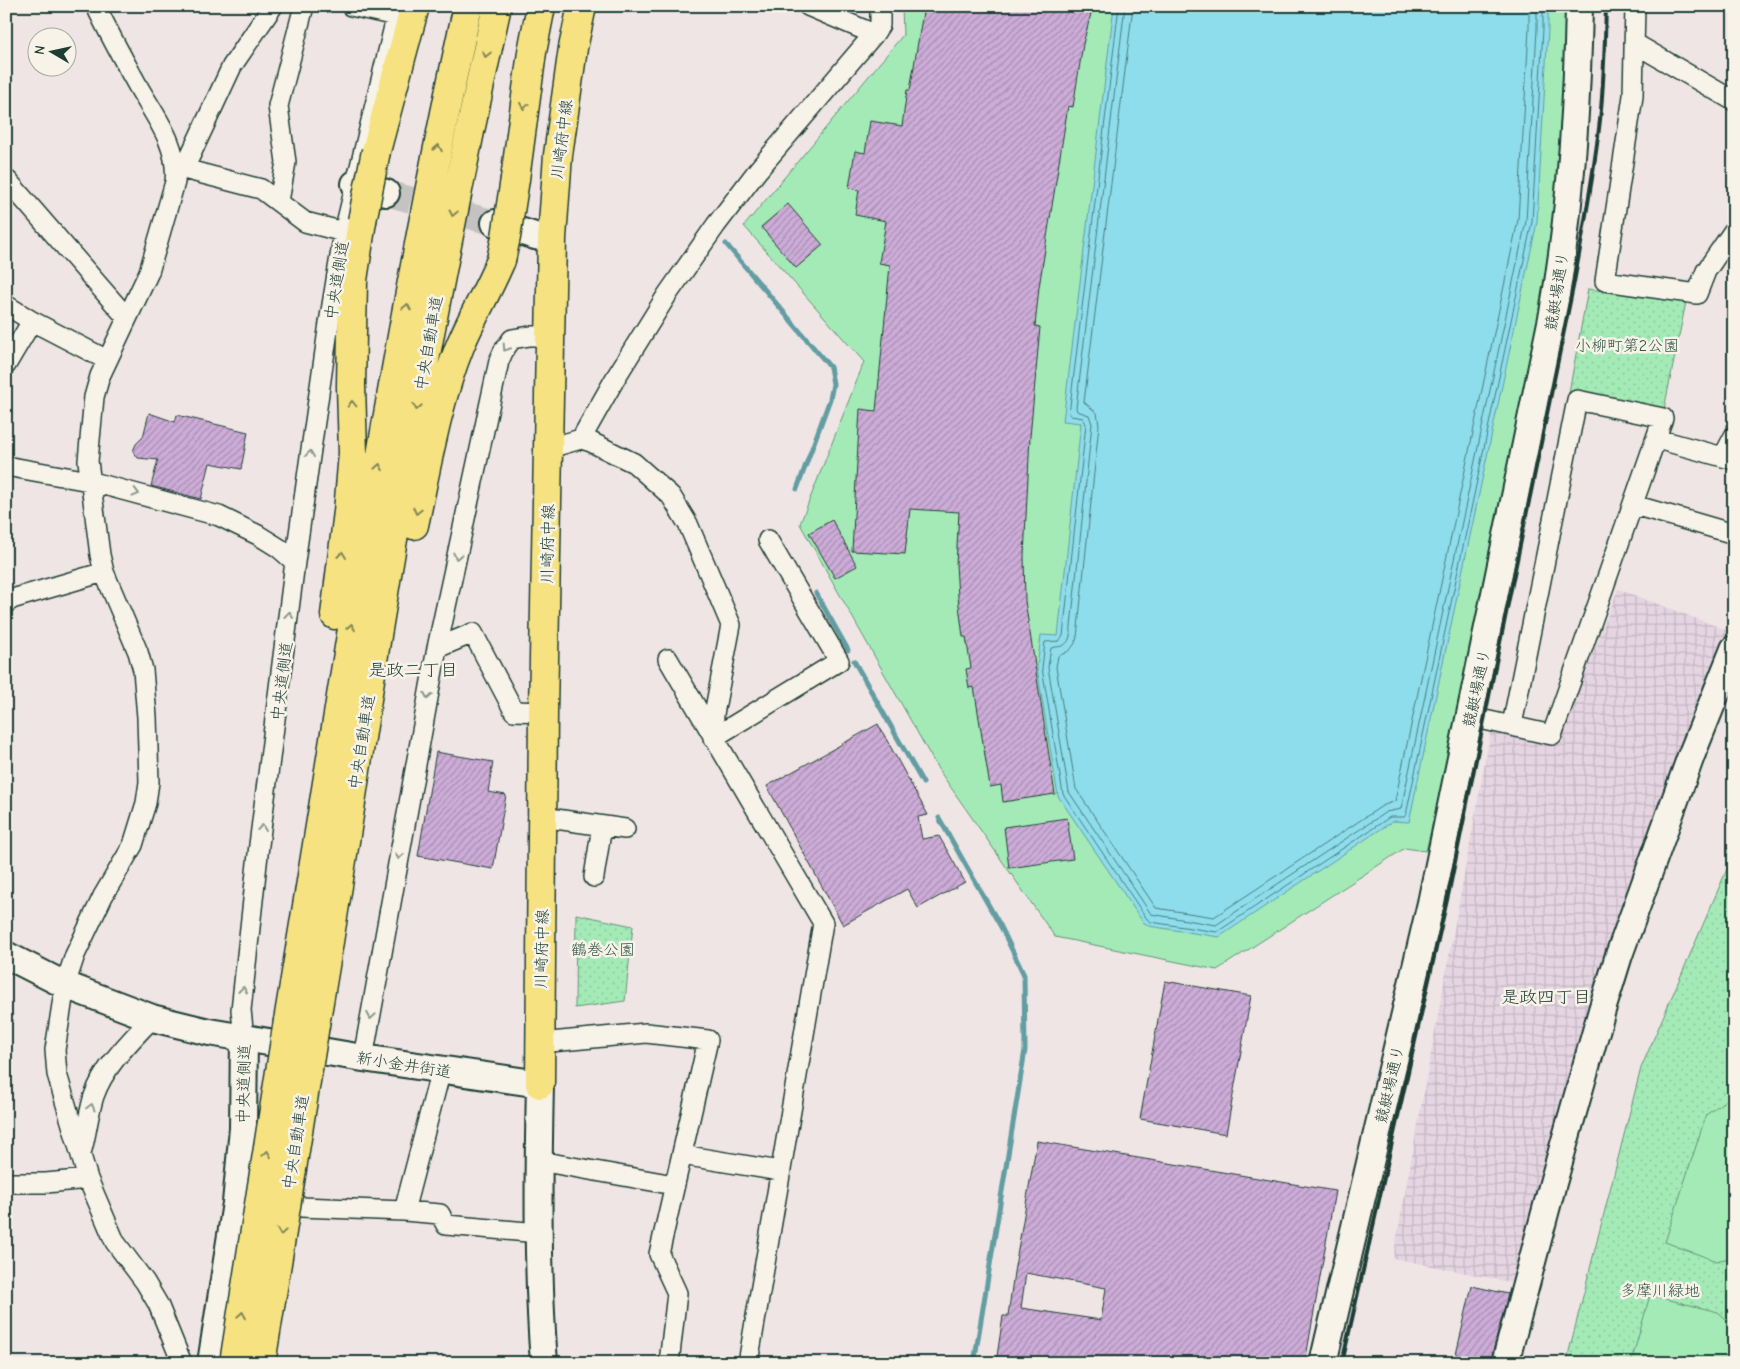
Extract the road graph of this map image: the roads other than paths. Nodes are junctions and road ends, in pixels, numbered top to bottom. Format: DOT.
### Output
graph roads {
  1 [pos="96,6"];
  2 [pos="273,6"];
  3 [pos="304,6"];
  4 [pos="351,6"];
  5 [pos="468,6"];
  6 [pos="497,6"];
  7 [pos="540,6"];
  8 [pos="582,6"];
  9 [pos="808,6"];
  10 [pos="880,6"];
  11 [pos="1579,6"];
  12 [pos="1635,6"];
  13 [pos="403,10"];
  14 [pos="874,34"];
  15 [pos="1634,43"];
  16 [pos="1734,101"];
  17 [pos="180,169"];
  18 [pos="8,181"];
  19 [pos="354,184"];
  20 [pos="386,193"];
  21 [pos="279,201"];
  22 [pos="495,223"];
  23 [pos="353,226"];
  24 [pos="1734,230"];
  25 [pos="552,238"];
  26 [pos="6,305"];
  27 [pos="127,318"];
  28 [pos="32,321"];
  29 [pos="550,336"];
  30 [pos="107,360"];
  31 [pos="6,365"];
  32 [pos="1734,436"];
  33 [pos="581,439"];
  34 [pos="1657,439"];
  35 [pos="549,448"];
  36 [pos="1728,458"];
  37 [pos="6,466"];
  38 [pos="89,481"];
  39 [pos="1634,505"];
  40 [pos="1734,534"];
  41 [pos="768,540"];
  42 [pos="295,562"];
  43 [pos="104,572"];
  44 [pos="6,603"];
  45 [pos="436,648"];
  46 [pos="1734,649"];
  47 [pos="668,659"];
  48 [pos="543,712"];
  49 [pos="1470,717"];
  50 [pos="1512,725"];
  51 [pos="713,738"];
  52 [pos="542,817"];
  53 [pos="602,826"];
  54 [pos="626,829"];
  55 [pos="594,877"];
  56 [pos="6,955"];
  57 [pos="326,962"];
  58 [pos="296,969"];
  59 [pos="65,985"];
  60 [pos="152,1018"];
  61 [pos="244,1038"];
  62 [pos="540,1044"];
  63 [pos="363,1058"];
  64 [pos="441,1070"];
  65 [pos="540,1084"];
  66 [pos="81,1154"];
  67 [pos="682,1155"];
  68 [pos="539,1161"];
  69 [pos="780,1171"];
  70 [pos="88,1179"];
  71 [pos="6,1183"];
  72 [pos="674,1185"];
  73 [pos="236,1203"];
  74 [pos="404,1211"];
  75 [pos="539,1233"];
  76 [pos="182,1363"];
  77 [pos="211,1363"];
  78 [pos="234,1363"];
  79 [pos="261,1363"];
  80 [pos="544,1363"];
  81 [pos="669,1363"];
  82 [pos="748,1363"];
  83 [pos="1323,1363"];
  84 [pos="1505,1363"];
  1 -- 17 [label="street"];
  2 -- 17 [label="street"];
  3 -- 21 [label="street"];
  4 -- 13 [label="street"];
  58 -- 5 [label="main road, 中央自動車道, one-way"];
  6 -- 57 [label="main road, 中央自動車道, one-way"];
  7 -- 57 [label="main road, one-way, bridge"];
  8 -- 25 [label="main road, 川崎府中線"];
  9 -- 14 [label="street"];
  10 -- 14 [label="street"];
  11 -- 49 [label="street, 競艇場通り"];
  12 -- 15 [label="street"];
  13 -- 19 [label="street, 中央道側道"];
  13 -- 23 [label="main road, bridge"];
  14 -- 33 [label="street"];
  15 -- 16 [label="street"];
  15 -- 24 [label="street"];
  17 -- 21 [label="street"];
  17 -- 27 [label="street"];
  18 -- 27 [label="street"];
  19 -- 20 [label="street"];
  19 -- 23 [label="street, 中央道側道"];
  21 -- 23 [label="street"];
  22 -- 25 [label="street"];
  42 -- 23 [label="street, 中央道側道, one-way"];
  58 -- 23 [label="main road, one-way"];
  25 -- 29 [label="main road, 川崎府中線"];
  26 -- 28 [label="street"];
  27 -- 30 [label="street"];
  28 -- 30 [label="street"];
  28 -- 31 [label="street"];
  29 -- 35 [label="main road, 川崎府中線"];
  29 -- 45 [label="street, one-way"];
  30 -- 38 [label="street"];
  32 -- 36 [label="street"];
  33 -- 35 [label="street"];
  33 -- 51 [label="street"];
  34 -- 36 [label="street"];
  34 -- 39 [label="street"];
  34 -- 50 [label="street"];
  35 -- 48 [label="main road, 川崎府中線"];
  37 -- 38 [label="street"];
  38 -- 42 [label="street, one-way"];
  38 -- 43 [label="street"];
  39 -- 40 [label="street"];
  39 -- 50 [label="street"];
  41 -- 51 [label="street"];
  61 -- 42 [label="street, 中央道側道, one-way"];
  43 -- 44 [label="street"];
  43 -- 59 [label="street"];
  45 -- 48 [label="street"];
  45 -- 63 [label="street, one-way"];
  46 -- 84 [label="street"];
  47 -- 51 [label="street"];
  48 -- 52 [label="main road, 川崎府中線"];
  49 -- 50 [label="street"];
  49 -- 83 [label="street, 競艇場通り"];
  51 -- 69 [label="street"];
  52 -- 53 [label="street"];
  52 -- 62 [label="main road, 川崎府中線"];
  53 -- 54 [label="street"];
  53 -- 55 [label="street"];
  56 -- 59 [label="street, 新小金井街道"];
  57 -- 79 [label="main road, 中央自動車道, one-way, bridge"];
  78 -- 58 [label="main road, 中央自動車道, one-way, bridge"];
  59 -- 60 [label="street, 新小金井街道"];
  59 -- 66 [label="street"];
  60 -- 61 [label="street, 新小金井街道"];
  66 -- 60 [label="street, one-way"];
  61 -- 63 [label="street, 新小金井街道"];
  61 -- 73 [label="street, 中央道側道"];
  62 -- 65 [label="main road, 川崎府中線"];
  62 -- 67 [label="street"];
  63 -- 64 [label="street, 新小金井街道"];
  64 -- 65 [label="street, 新小金井街道"];
  64 -- 74 [label="street"];
  65 -- 68 [label="street"];
  66 -- 70 [label="street"];
  67 -- 69 [label="street"];
  67 -- 72 [label="street"];
  68 -- 72 [label="street"];
  68 -- 75 [label="street"];
  69 -- 82 [label="street"];
  70 -- 71 [label="street"];
  70 -- 76 [label="street"];
  72 -- 81 [label="street"];
  73 -- 74 [label="street"];
  73 -- 77 [label="street, 中央道側道"];
  74 -- 75 [label="street"];
  75 -- 80 [label="street"];
}
